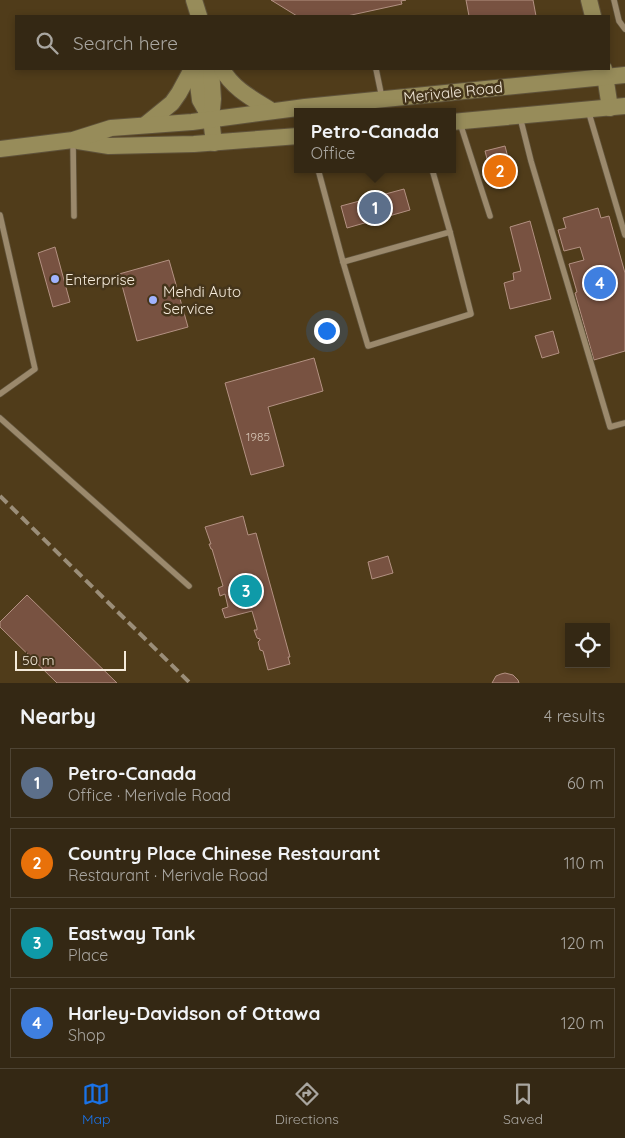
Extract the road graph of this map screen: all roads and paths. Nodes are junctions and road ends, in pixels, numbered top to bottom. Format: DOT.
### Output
graph roads {
  1 [pos="589,0"];
  2 [pos="614,0"];
  3 [pos="593,15"];
  4 [pos="625,29"];
  5 [pos="191,70"];
  6 [pos="196,70"];
  7 [pos="211,70"];
  8 [pos="223,70"];
  9 [pos="376,70"];
  10 [pos="605,73"];
  11 [pos="625,75"];
  12 [pos="382,100"];
  13 [pos="618,107"];
  14 [pos="320,108"];
  15 [pos="294,110"];
  16 [pos="588,110"];
  17 [pos="272,111"];
  18 [pos="519,115"];
  19 [pos="211,119"];
  20 [pos="456,121"];
  21 [pos="145,125"];
  22 [pos="294,136"];
  23 [pos="73,140"];
  24 [pos="214,143"];
  25 [pos="0,149"];
  26 [pos="319,173"];
  27 [pos="433,173"];
  28 [pos="0,215"];
  29 [pos="74,216"];
  30 [pos="490,216"];
  31 [pos="1,224"];
  32 [pos="450,232"];
  33 [pos="625,235"];
  34 [pos="343,262"];
  35 [pos="0,394"];
  36 [pos="0,418"];
  37 [pos="625,423"];
  38 [pos="189,586"];
  1 -- 3 [label="main road"];
  2 -- 4 [label="lane"];
  5 -- 21 [label="main road"];
  6 -- 19 [label="main road"];
  7 -- 19 [label="main road"];
  8 -- 17 [label="main road"];
  9 -- 12 [label="lane"];
  10 -- 11 [label="main road, Merivale Road"];
  10 -- 12 [label="main road, Merivale Road"];
  10 -- 13 [label="main road"];
  12 -- 14 [label="main road, Merivale Road"];
  13 -- 16 [label="main road, Merivale Road"];
  15 -- 17 [label="main road, Merivale Road"];
  16 -- 18 [label="main road, Merivale Road"];
  16 -- 33 [label="lane"];
  17 -- 19 [label="main road, Merivale Road"];
  18 -- 20 [label="main road, Merivale Road"];
  18 -- 37 [label="lane"];
  19 -- 21 [label="main road, Merivale Road"];
  19 -- 24 [label="main road"];
  20 -- 30 [label="lane"];
  21 -- 23 [label="main road, Merivale Road"];
  22 -- 24 [label="main road, Merivale Road"];
  23 -- 24 [label="main road, Merivale Road"];
  23 -- 25 [label="main road, Merivale Road"];
  23 -- 29 [label="lane"];
  26 -- 34 [label="lane"];
  27 -- 32 [label="lane"];
  28 -- 31 [label="lane"];
  31 -- 35 [label="lane"];
  32 -- 34 [label="lane"];
  32 -- 34 [label="lane"];
  36 -- 38 [label="lane"];
}
